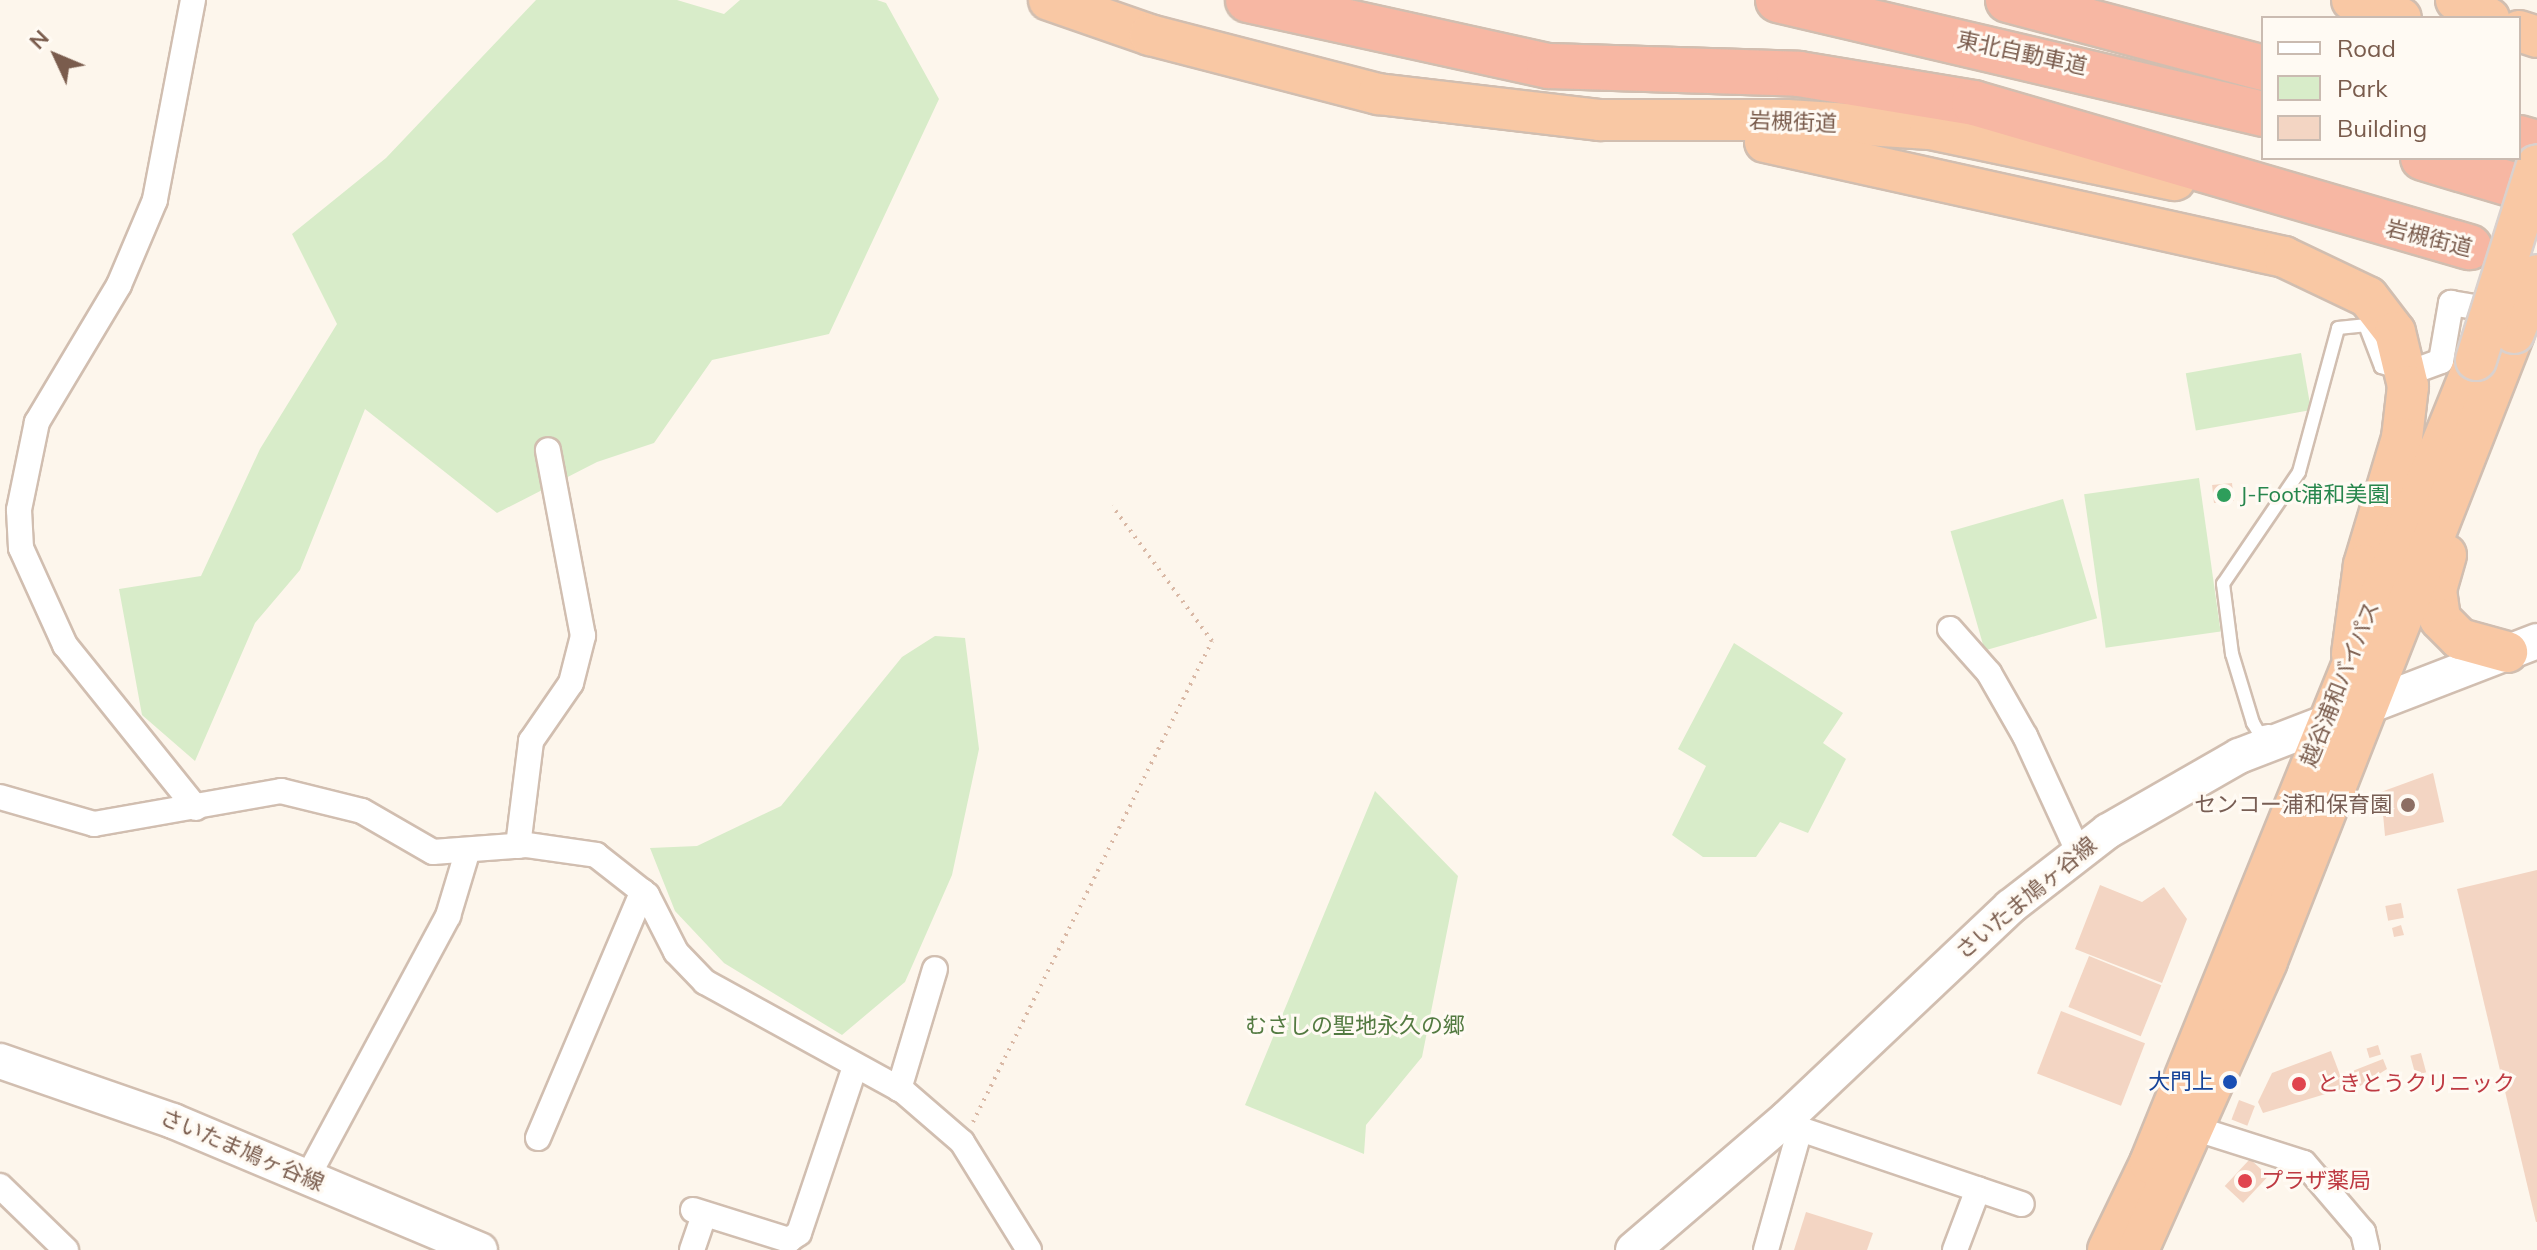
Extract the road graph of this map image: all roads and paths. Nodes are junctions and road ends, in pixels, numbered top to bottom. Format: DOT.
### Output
graph roads {
  1 [pos="193,0"];
  2 [pos="1049,0"];
  3 [pos="1248,0"];
  4 [pos="1778,0"];
  5 [pos="2008,0"];
  6 [pos="2352,0"];
  7 [pos="2456,0"];
  8 [pos="2396,16"];
  9 [pos="2485,16"];
  10 [pos="2261,67"];
  11 [pos="2261,114"];
  12 [pos="1518,115"];
  13 [pos="2430,160"];
  14 [pos="2537,165"];
  15 [pos="2537,192"];
  16 [pos="2537,207"];
  17 [pos="2469,247"];
  18 [pos="2537,266"];
  19 [pos="2537,275"];
  20 [pos="2524,336"];
  21 [pos="2471,371"];
  22 [pos="2406,374"];
  23 [pos="548,450"];
  24 [pos="1112,506"];
  25 [pos="1950,629"];
  26 [pos="2522,647"];
  27 [pos="2352,654"];
  28 [pos="2367,706"];
  29 [pos="2325,722"];
  30 [pos="2276,730"];
  31 [pos="0,797"];
  32 [pos="196,808"];
  33 [pos="518,846"];
  34 [pos="2078,851"];
  35 [pos="467,853"];
  36 [pos="643,891"];
  37 [pos="935,969"];
  38 [pos="0,1061"];
  39 [pos="855,1067"];
  40 [pos="899,1089"];
  41 [pos="1794,1123"];
  42 [pos="2197,1129"];
  43 [pos="538,1138"];
  44 [pos="962,1142"];
  45 [pos="307,1178"];
  46 [pos="1978,1189"];
  47 [pos="5,1198"];
  48 [pos="2022,1204"];
  49 [pos="66,1250"];
  50 [pos="480,1250"];
  51 [pos="692,1250"];
  52 [pos="1029,1250"];
  53 [pos="1633,1250"];
  54 [pos="1766,1250"];
  55 [pos="1955,1250"];
  56 [pos="2108,1250"];
  57 [pos="2138,1250"];
  58 [pos="2367,1250"];
  1 -- 32 [label="street"];
  2 -- 12 [label="highway, 岩槻街道"];
  3 -- 17 [label="highway"];
  4 -- 11 [label="highway, 東北自動車道"];
  5 -- 10 [label="highway, 東北自動車道"];
  6 -- 8 [label="highway"];
  7 -- 9 [label="highway"];
  12 -- 17 [label="highway, 岩槻街道"];
  12 -- 22 [label="highway"];
  13 -- 15 [label="highway"];
  14 -- 21 [label="highway, bridge"];
  16 -- 21 [label="highway, 越谷浦和バイパス, bridge"];
  17 -- 18 [label="highway, 岩槻街道"];
  19 -- 20 [label="highway, 越谷浦和バイパス, bridge"];
  20 -- 22 [label="street"];
  20 -- 26 [label="highway"];
  20 -- 28 [label="highway, 越谷浦和バイパス"];
  21 -- 27 [label="highway, 越谷浦和バイパス"];
  22 -- 27 [label="highway"];
  22 -- 30 [label="lane"];
  23 -- 33 [label="street"];
  24 -- 44 [label="path"];
  25 -- 34 [label="street"];
  26 -- 28 [label="main road, さいたま鳩ヶ谷線"];
  27 -- 29 [label="highway, 越谷浦和バイパス"];
  28 -- 29 [label="main road, さいたま鳩ヶ谷線"];
  28 -- 42 [label="highway, 越谷浦和バイパス"];
  29 -- 34 [label="main road, さいたま鳩ヶ谷線"];
  29 -- 56 [label="highway, 越谷浦和バイパス"];
  31 -- 32 [label="street"];
  32 -- 35 [label="street"];
  33 -- 35 [label="street"];
  33 -- 36 [label="street"];
  34 -- 41 [label="main road, さいたま鳩ヶ谷線"];
  35 -- 45 [label="street"];
  36 -- 39 [label="street"];
  36 -- 43 [label="street"];
  37 -- 40 [label="street"];
  38 -- 45 [label="main road, さいたま鳩ヶ谷線"];
  39 -- 40 [label="street"];
  39 -- 51 [label="street"];
  40 -- 44 [label="street"];
  41 -- 46 [label="street"];
  41 -- 53 [label="main road, さいたま鳩ヶ谷線"];
  41 -- 54 [label="street"];
  42 -- 57 [label="highway, 越谷浦和バイパス"];
  42 -- 58 [label="street"];
  44 -- 52 [label="street"];
  45 -- 50 [label="main road, さいたま鳩ヶ谷線"];
  46 -- 48 [label="street"];
  46 -- 55 [label="street"];
  47 -- 49 [label="street"];
}
